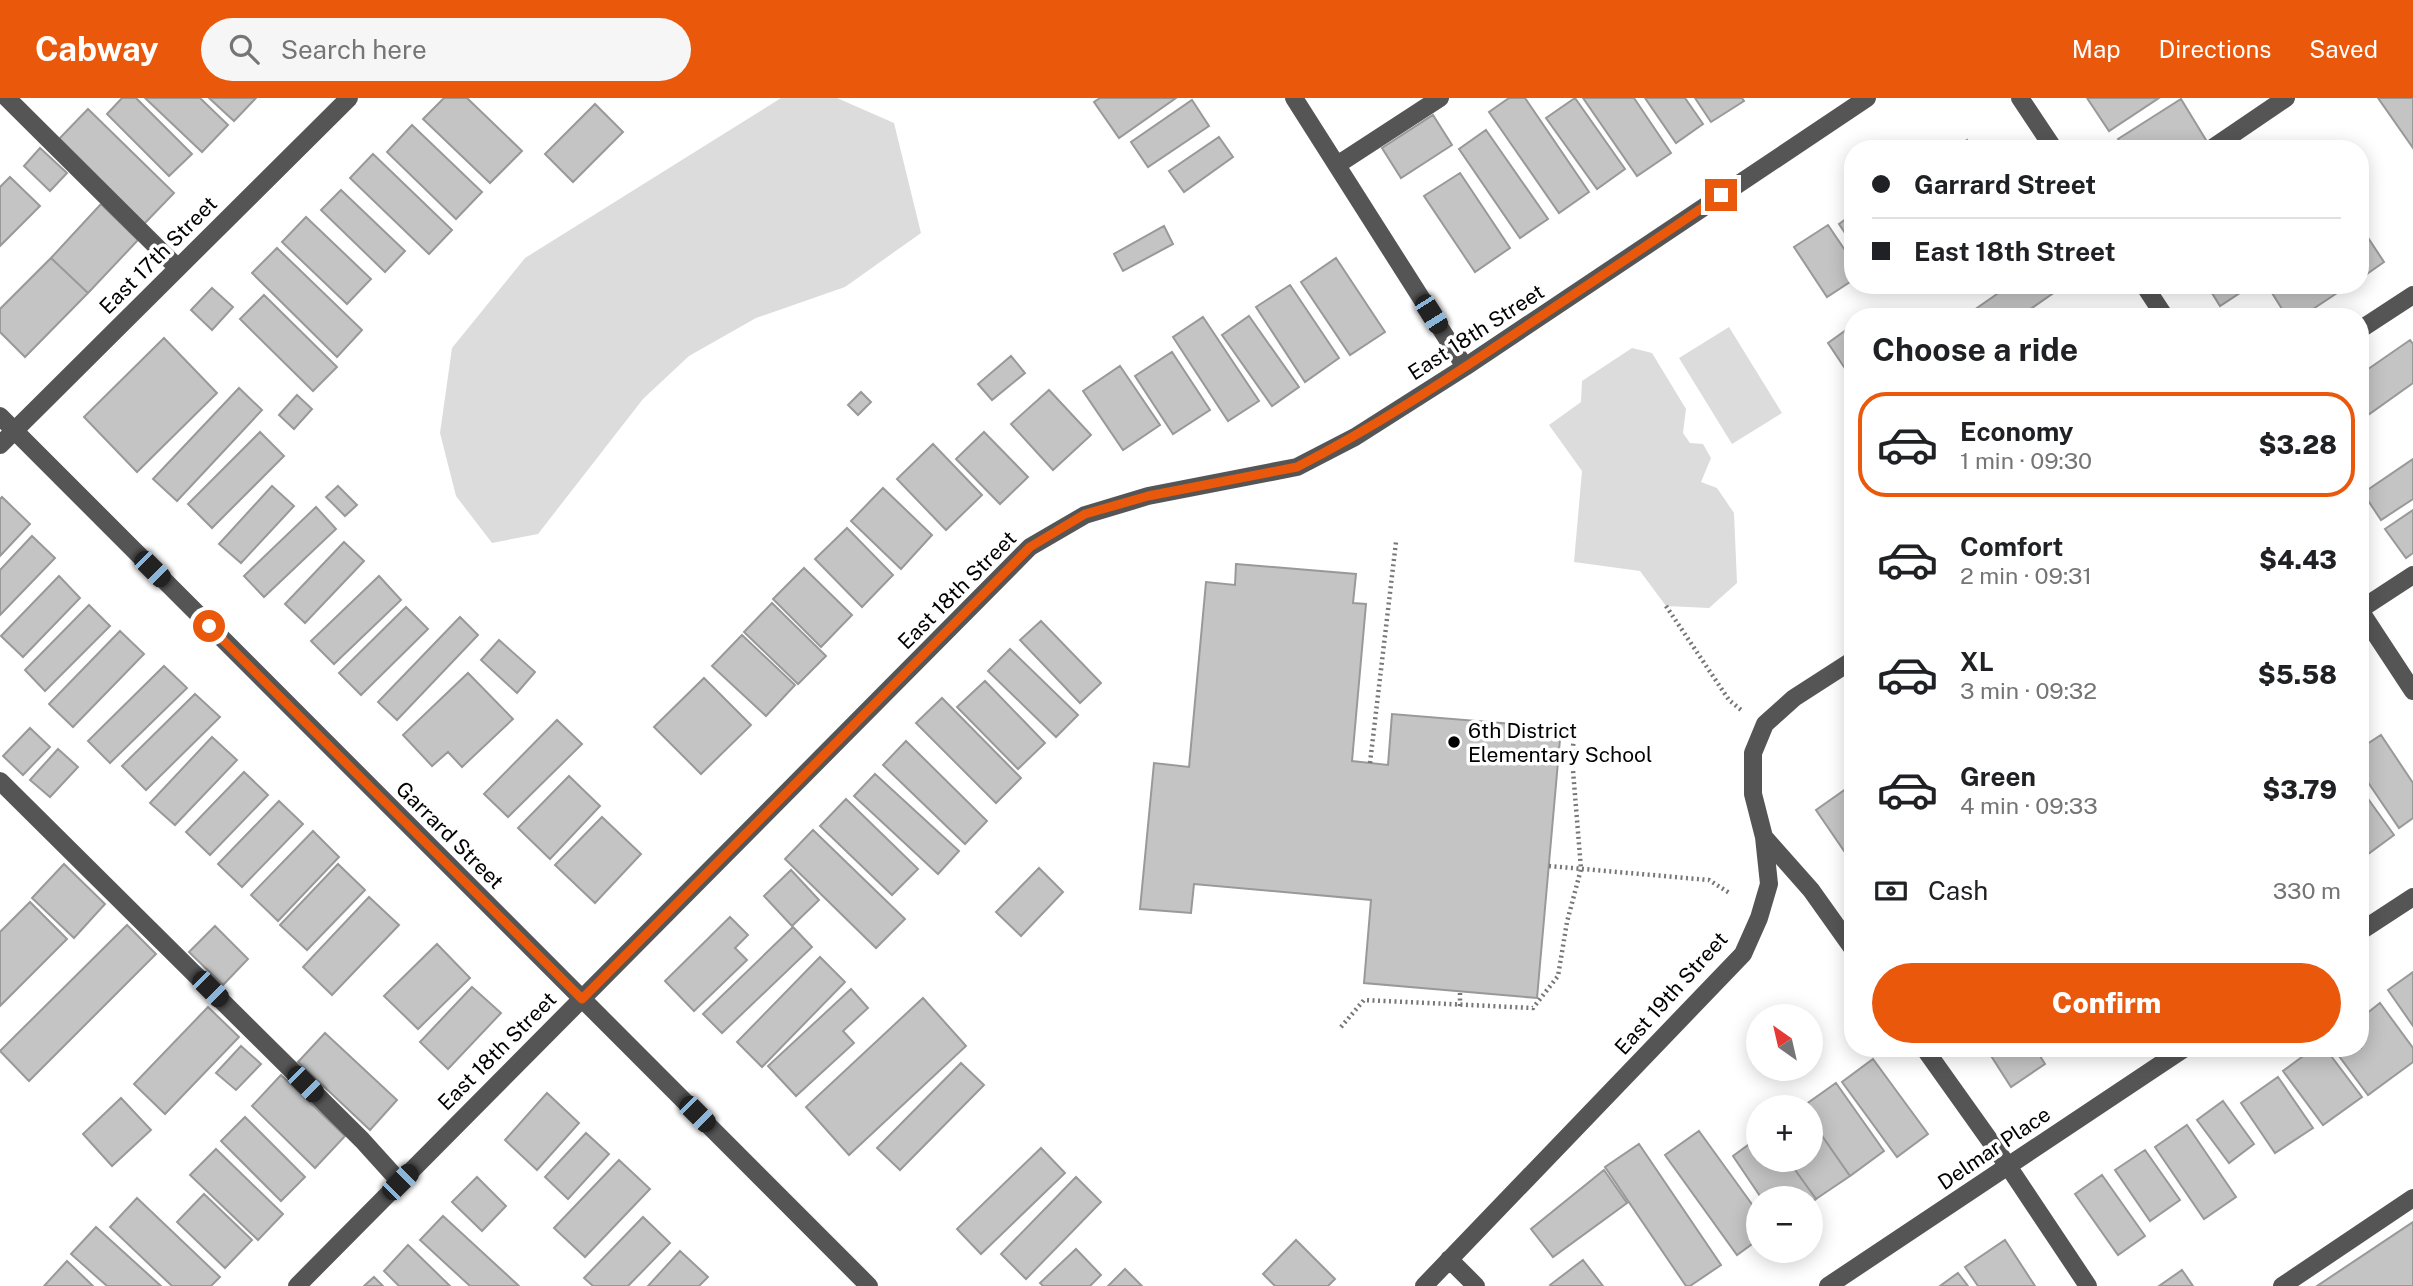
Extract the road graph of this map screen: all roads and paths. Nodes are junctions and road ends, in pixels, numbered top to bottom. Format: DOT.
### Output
graph roads {
  1 [pos="7,98"];
  2 [pos="349,98"];
  3 [pos="1294,98"];
  4 [pos="1440,98"];
  5 [pos="1867,98"];
  6 [pos="2020,98"];
  7 [pos="2286,98"];
  8 [pos="2048,140"];
  9 [pos="2224,140"];
  10 [pos="1337,166"];
  11 [pos="178,268"];
  12 [pos="2413,295"];
  13 [pos="2369,324"];
  14 [pos="1465,368"];
  15 [pos="0,416"];
  16 [pos="14,430"];
  17 [pos="0,445"];
  18 [pos="1396,542"];
  19 [pos="2413,575"];
  20 [pos="2369,605"];
  21 [pos="1666,606"];
  22 [pos="2369,623"];
  23 [pos="1844,666"];
  24 [pos="2413,691"];
  25 [pos="1745,712"];
  26 [pos="1575,723"];
  27 [pos="1370,763"];
  28 [pos="0,780"];
  29 [pos="1764,837"];
  30 [pos="1549,866"];
  31 [pos="1581,869"];
  32 [pos="1731,894"];
  33 [pos="2413,897"];
  34 [pos="2369,926"];
  35 [pos="1844,937"];
  36 [pos="1461,992"];
  37 [pos="582,999"];
  38 [pos="1460,1006"];
  39 [pos="1341,1027"];
  40 [pos="1930,1057"];
  41 [pos="2172,1057"];
  42 [pos="2008,1166"];
  43 [pos="400,1182"];
  44 [pos="2413,1198"];
  45 [pos="1449,1259"];
  46 [pos="296,1286"];
  47 [pos="869,1286"];
  48 [pos="1424,1286"];
  49 [pos="1476,1286"];
  50 [pos="1828,1286"];
  51 [pos="2088,1286"];
  52 [pos="2281,1286"];
  1 -- 11 [label="street"];
  2 -- 11 [label="street, East 17th Street"];
  3 -- 10 [label="street"];
  4 -- 10 [label="street"];
  5 -- 14 [label="street, East 18th Street"];
  6 -- 8 [label="street"];
  7 -- 9 [label="street"];
  10 -- 14 [label="street"];
  11 -- 16 [label="street, East 17th Street"];
  12 -- 13 [label="street"];
  14 -- 37 [label="street, East 18th Street"];
  15 -- 16 [label="street, Garrard Street"];
  16 -- 17 [label="street, East 17th Street"];
  16 -- 37 [label="street, Garrard Street"];
  18 -- 27 [label="path"];
  19 -- 20 [label="street"];
  21 -- 25 [label="path"];
  22 -- 24 [label="street"];
  23 -- 29 [label="street, East 19th Street"];
  26 -- 31 [label="path"];
  28 -- 43 [label="street"];
  29 -- 35 [label="street"];
  29 -- 45 [label="street, East 19th Street"];
  30 -- 31 [label="path"];
  31 -- 32 [label="path"];
  31 -- 38 [label="path"];
  33 -- 34 [label="street"];
  36 -- 38 [label="path"];
  37 -- 43 [label="street, East 18th Street"];
  37 -- 47 [label="street, Garrard Street"];
  38 -- 39 [label="path"];
  40 -- 42 [label="street"];
  41 -- 42 [label="street, Delmar Place"];
  42 -- 50 [label="street, Delmar Place"];
  42 -- 51 [label="street"];
  43 -- 46 [label="street, East 18th Street"];
  44 -- 52 [label="street"];
  45 -- 48 [label="street, East 19th Street"];
  45 -- 49 [label="street"];
}
